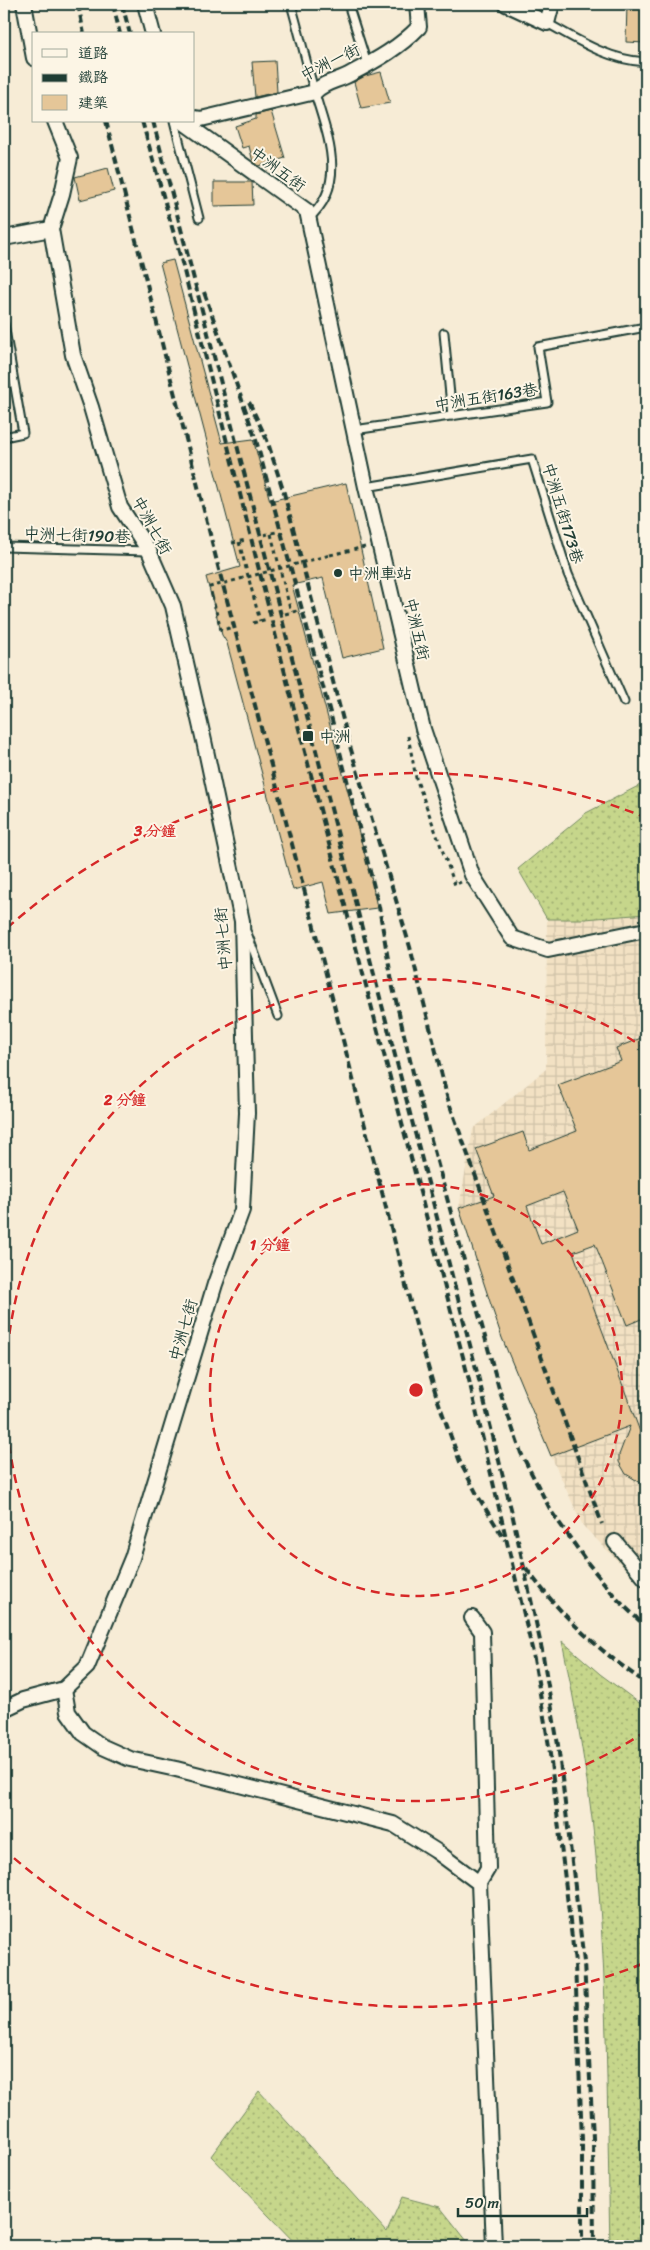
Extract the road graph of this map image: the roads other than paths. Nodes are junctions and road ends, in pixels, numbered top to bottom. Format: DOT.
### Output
graph roads {
  1 [pos="24,4"];
  2 [pos="145,4"];
  3 [pos="292,4"];
  4 [pos="348,4"];
  5 [pos="418,4"];
  6 [pos="506,4"];
  7 [pos="552,4"];
  8 [pos="547,23"];
  9 [pos="152,32"];
  10 [pos="32,47"];
  11 [pos="646,62"];
  12 [pos="367,64"];
  13 [pos="315,92"];
  14 [pos="195,118"];
  15 [pos="55,122"];
  16 [pos="174,122"];
  17 [pos="183,122"];
  18 [pos="200,218"];
  19 [pos="308,219"];
  20 [pos="51,229"];
  21 [pos="4,238"];
  22 [pos="4,324"];
  23 [pos="646,327"];
  24 [pos="444,332"];
  25 [pos="452,416"];
  26 [pos="354,430"];
  27 [pos="4,437"];
  28 [pos="366,487"];
  29 [pos="4,547"];
  30 [pos="149,551"];
  31 [pos="624,702"];
  32 [pos="242,921"];
  33 [pos="646,930"];
  34 [pos="278,1016"];
  35 [pos="616,1542"];
  36 [pos="646,1579"];
  37 [pos="472,1618"];
  38 [pos="64,1689"];
  39 [pos="4,1708"];
  40 [pos="479,1883"];
  41 [pos="494,2246"];
  1 -- 10 [label="street"];
  2 -- 9 [label="street"];
  3 -- 13 [label="lane"];
  4 -- 12 [label="lane"];
  5 -- 12 [label="street, 中洲一街"];
  6 -- 8 [label="street"];
  7 -- 8 [label="street"];
  8 -- 11 [label="lane"];
  12 -- 13 [label="street, 中洲一街"];
  13 -- 14 [label="street, 中洲一街"];
  13 -- 19 [label="lane"];
  15 -- 20 [label="street, 中洲七街"];
  16 -- 18 [label="lane"];
  17 -- 19 [label="street, 中洲五街"];
  19 -- 26 [label="street, 中洲五街"];
  20 -- 21 [label="street"];
  20 -- 30 [label="street, 中洲七街"];
  22 -- 27 [label="lane"];
  23 -- 25 [label="lane, 中洲五街163巷"];
  24 -- 25 [label="lane"];
  25 -- 26 [label="lane, 中洲五街163巷"];
  26 -- 28 [label="street, 中洲五街"];
  28 -- 31 [label="lane, 中洲五街173巷"];
  28 -- 33 [label="street, 中洲五街"];
  29 -- 30 [label="lane, 中洲七街190巷"];
  30 -- 32 [label="street, 中洲七街"];
  32 -- 34 [label="lane"];
  32 -- 38 [label="street, 中洲七街"];
  35 -- 36 [label="street"];
  37 -- 40 [label="street"];
  38 -- 39 [label="street, 中洲七街"];
  38 -- 40 [label="street"];
  40 -- 41 [label="street"];
}
